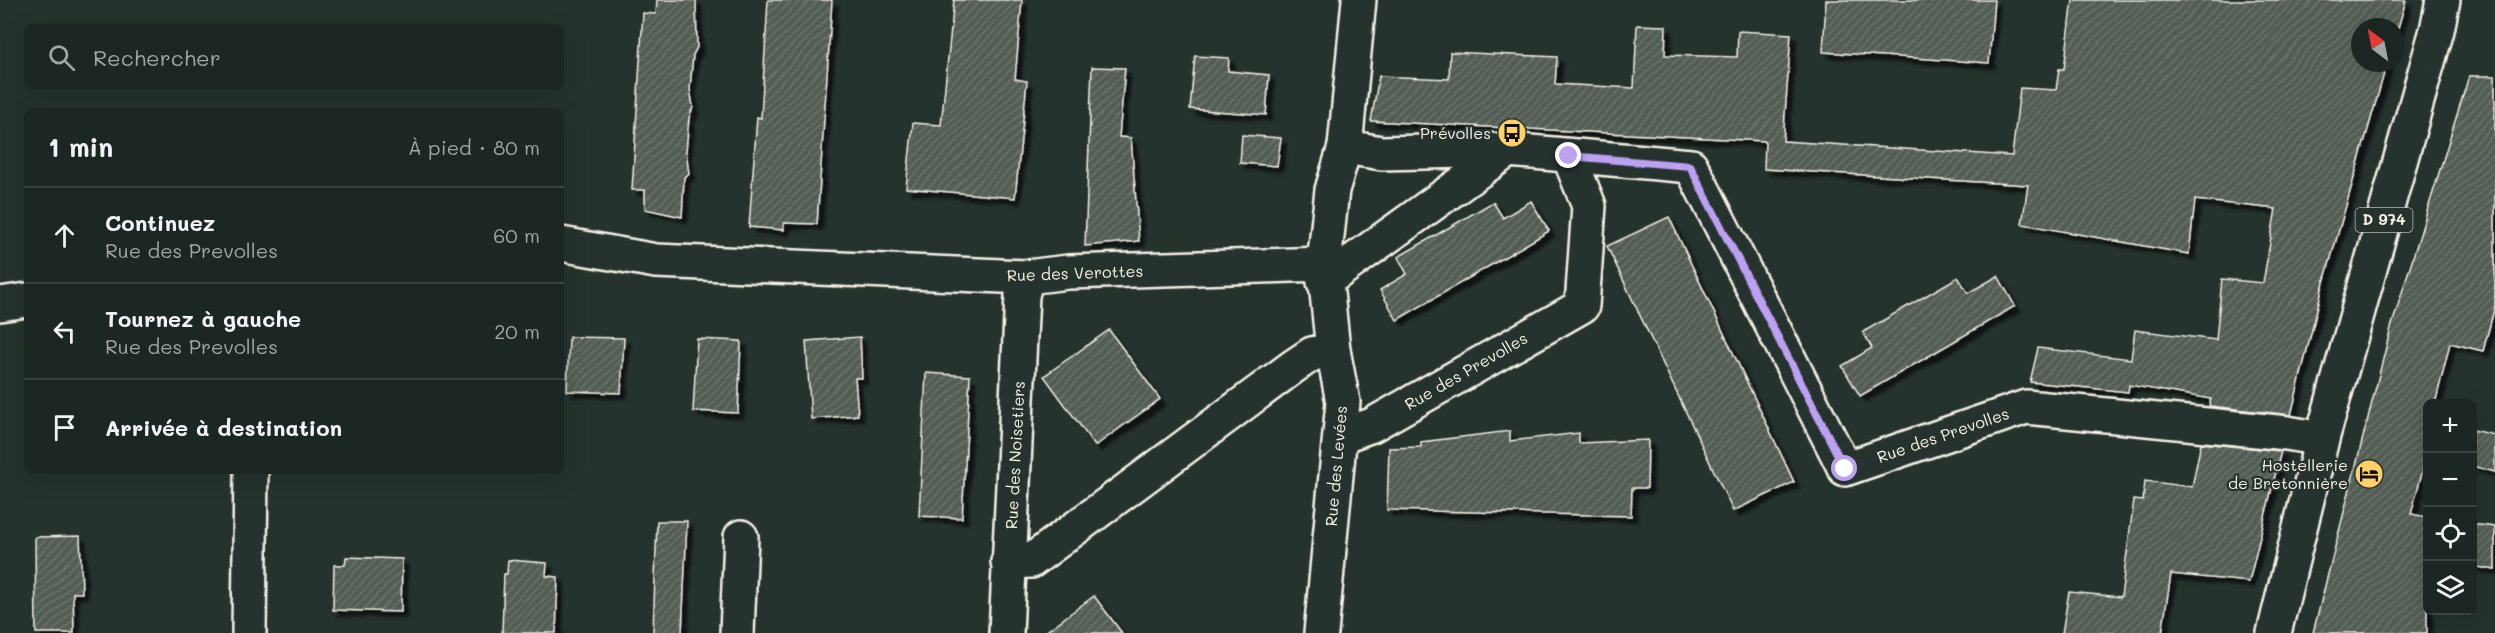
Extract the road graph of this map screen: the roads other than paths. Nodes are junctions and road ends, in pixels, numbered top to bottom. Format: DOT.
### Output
graph roads {
  1 [pos="1359,0"];
  2 [pos="2443,0"];
  3 [pos="1345,147"];
  4 [pos="1508,150"];
  5 [pos="1569,156"];
  6 [pos="564,245"];
  7 [pos="1324,273"];
  8 [pos="1027,277"];
  9 [pos="1333,350"];
  10 [pos="1341,436"];
  11 [pos="2322,439"];
  12 [pos="251,474"];
  13 [pos="741,537"];
  14 [pos="1008,562"];
  15 [pos="249,633"];
  16 [pos="737,633"];
  17 [pos="1006,633"];
  18 [pos="1322,633"];
  19 [pos="2274,633"];
  1 -- 3 [label="street"];
  2 -- 11 [label="street, D 974"];
  3 -- 4 [label="street, Rue des Prevolles"];
  3 -- 7 [label="street"];
  4 -- 5 [label="street, Rue des Prevolles"];
  4 -- 7 [label="street"];
  5 -- 10 [label="street, Rue des Prevolles"];
  5 -- 11 [label="street, Rue des Prevolles"];
  6 -- 8 [label="street, Rue des Verottes"];
  7 -- 8 [label="street, Rue des Verottes"];
  7 -- 9 [label="street, Rue des Levées"];
  8 -- 14 [label="street, Rue des Noisetiers"];
  9 -- 10 [label="street, Rue des Levées"];
  9 -- 14 [label="street"];
  10 -- 18 [label="street, Rue des Levées"];
  11 -- 19 [label="street, D 974"];
  12 -- 15 [label="street"];
  13 -- 16 [label="street"];
  14 -- 17 [label="street, Rue des Noisetiers"];
}
